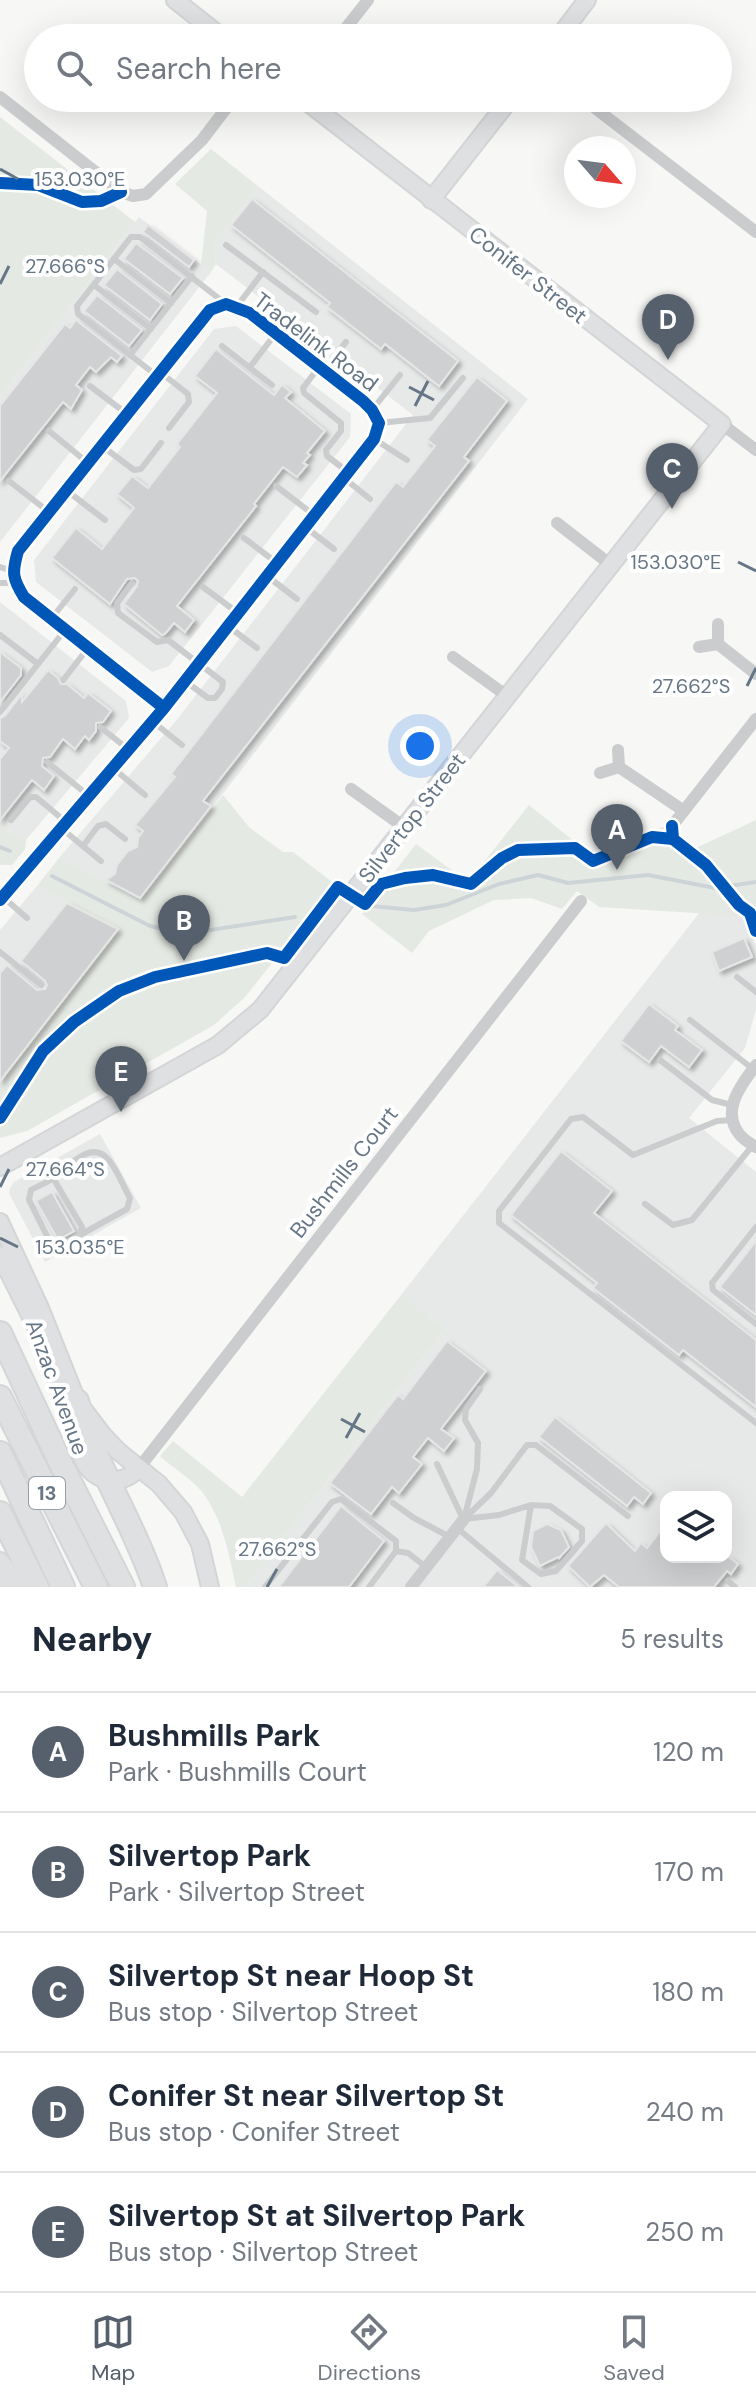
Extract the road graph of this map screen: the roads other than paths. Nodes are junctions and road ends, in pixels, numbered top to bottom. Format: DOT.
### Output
graph roads {
  1 [pos="175,0"];
  2 [pos="368,0"];
  3 [pos="587,0"];
  4 [pos="205,24"];
  5 [pos="349,24"];
  6 [pos="569,24"];
  7 [pos="0,97"];
  8 [pos="223,112"];
  9 [pos="320,112"];
  10 [pos="500,112"];
  11 [pos="600,112"];
  12 [pos="431,200"];
  13 [pos="756,232"];
  14 [pos="226,245"];
  15 [pos="114,259"];
  16 [pos="263,272"];
  17 [pos="192,276"];
  18 [pos="94,285"];
  19 [pos="171,303"];
  20 [pos="232,305"];
  21 [pos="316,312"];
  22 [pos="151,329"];
  23 [pos="276,333"];
  24 [pos="346,342"];
  25 [pos="222,346"];
  26 [pos="130,355"];
  27 [pos="250,367"];
  28 [pos="321,368"];
  29 [pos="159,374"];
  30 [pos="400,375"];
  31 [pos="463,378"];
  32 [pos="272,385"];
  33 [pos="90,386"];
  34 [pos="372,410"];
  35 [pos="127,414"];
  36 [pos="379,423"];
  37 [pos="722,424"];
  38 [pos="169,428"];
  39 [pos="49,431"];
  40 [pos="374,439"];
  41 [pos="161,443"];
  42 [pos="102,446"];
  43 [pos="756,450"];
  44 [pos="407,460"];
  45 [pos="88,463"];
  46 [pos="346,475"];
  47 [pos="9,481"];
  48 [pos="276,486"];
  49 [pos="66,490"];
  50 [pos="370,499"];
  51 [pos="49,512"];
  52 [pos="314,515"];
  53 [pos="105,520"];
  54 [pos="557,523"];
  55 [pos="305,527"];
  56 [pos="244,538"];
  57 [pos="334,549"];
  58 [pos="277,563"];
  59 [pos="611,565"];
  60 [pos="9,573"];
  61 [pos="267,576"];
  62 [pos="0,583"];
  63 [pos="132,583"];
  64 [pos="203,587"];
  65 [pos="75,589"];
  66 [pos="297,599"];
  67 [pos="238,613"];
  68 [pos="51,619"];
  69 [pos="718,624"];
  70 [pos="228,626"];
  71 [pos="65,630"];
  72 [pos="0,635"];
  73 [pos="718,644"];
  74 [pos="699,647"];
  75 [pos="88,648"];
  76 [pos="257,648"];
  77 [pos="453,657"];
  78 [pos="199,663"];
  79 [pos="38,664"];
  80 [pos="756,674"];
  81 [pos="64,679"];
  82 [pos="185,681"];
  83 [pos="507,696"];
  84 [pos="164,708"];
  85 [pos="0,712"];
  86 [pos="756,719"];
  87 [pos="152,721"];
  88 [pos="100,727"];
  89 [pos="182,745"];
  90 [pos="128,749"];
  91 [pos="618,750"];
  92 [pos="47,762"];
  93 [pos="619,767"];
  94 [pos="113,768"];
  95 [pos="600,773"];
  96 [pos="351,789"];
  97 [pos="145,795"];
  98 [pos="89,796"];
  99 [pos="684,811"];
  100 [pos="11,820"];
  101 [pos="64,825"];
  102 [pos="672,826"];
  103 [pos="404,827"];
  104 [pos="125,839"];
  105 [pos="83,846"];
  106 [pos="101,861"];
  107 [pos="1,898"];
  108 [pos="581,901"];
  109 [pos="27,918"];
  110 [pos="1,954"];
  111 [pos="737,977"];
  112 [pos="41,985"];
  113 [pos="756,992"];
  114 [pos="690,1020"];
  115 [pos="660,1060"];
  116 [pos="754,1067"];
  117 [pos="732,1105"];
  118 [pos="733,1120"];
  119 [pos="754,1146"];
  120 [pos="0,1167"];
  121 [pos="53,1178"];
  122 [pos="645,1204"];
  123 [pos="0,1222"];
  124 [pos="756,1227"];
  125 [pos="80,1235"];
  126 [pos="0,1255"];
  127 [pos="756,1324"];
  128 [pos="0,1333"];
  129 [pos="480,1389"];
  130 [pos="0,1397"];
  131 [pos="77,1401"];
  132 [pos="756,1423"];
  133 [pos="0,1453"];
  134 [pos="437,1464"];
  135 [pos="139,1468"];
  136 [pos="109,1480"];
  137 [pos="393,1503"];
  138 [pos="531,1505"];
  139 [pos="0,1513"];
  140 [pos="628,1516"];
  141 [pos="457,1528"];
  142 [pos="396,1551"];
  143 [pos="0,1561"];
  144 [pos="426,1567"];
  145 [pos="728,1581"];
  146 [pos="22,1587"];
  147 [pos="37,1587"];
  148 [pos="63,1587"];
  149 [pos="96,1587"];
  150 [pos="123,1587"];
  151 [pos="155,1587"];
  152 [pos="210,1587"];
  153 [pos="265,1587"];
  154 [pos="369,1587"];
  155 [pos="411,1587"];
  156 [pos="528,1587"];
  157 [pos="735,1587"];
  1 -- 4 [label="street"];
  2 -- 5 [label="street"];
  3 -- 6 [label="street"];
  7 -- 8 [label="street"];
  9 -- 12 [label="street, Conifer Street"];
  10 -- 12 [label="street"];
  11 -- 13 [label="street"];
  12 -- 37 [label="street, Conifer Street"];
  14 -- 16 [label="lane"];
  15 -- 17 [label="lane"];
  15 -- 18 [label="lane"];
  15 -- 19 [label="lane"];
  16 -- 20 [label="lane"];
  16 -- 21 [label="lane"];
  17 -- 19 [label="lane"];
  17 -- 20 [label="lane"];
  18 -- 22 [label="lane"];
  18 -- 26 [label="lane"];
  19 -- 22 [label="lane"];
  20 -- 23 [label="street, Tradelink Road"];
  20 -- 29 [label="street, Tradelink Road"];
  22 -- 26 [label="lane"];
  23 -- 27 [label="lane"];
  23 -- 28 [label="street, Tradelink Road"];
  24 -- 28 [label="lane"];
  25 -- 27 [label="lane"];
  26 -- 29 [label="lane"];
  27 -- 32 [label="lane"];
  28 -- 34 [label="street, Tradelink Road"];
  28 -- 46 [label="lane"];
  29 -- 35 [label="street, Tradelink Road"];
  29 -- 38 [label="lane"];
  30 -- 34 [label="lane"];
  31 -- 36 [label="lane"];
  33 -- 35 [label="lane"];
  34 -- 36 [label="street, Tradelink Road"];
  35 -- 42 [label="street, Tradelink Road"];
  36 -- 40 [label="street, Tradelink Road"];
  37 -- 43 [label="street, Conifer Street"];
  37 -- 59 [label="street, Silvertop Street"];
  39 -- 45 [label="lane"];
  40 -- 44 [label="lane"];
  40 -- 46 [label="street, Tradelink Road"];
  41 -- 42 [label="lane"];
  42 -- 45 [label="street, Tradelink Road"];
  45 -- 49 [label="street, Tradelink Road"];
  46 -- 50 [label="lane"];
  46 -- 52 [label="street, Tradelink Road"];
  47 -- 51 [label="lane"];
  48 -- 52 [label="lane"];
  49 -- 51 [label="street, Tradelink Road"];
  49 -- 53 [label="lane"];
  51 -- 60 [label="street, Tradelink Road"];
  52 -- 55 [label="street, Tradelink Road"];
  54 -- 59 [label="street"];
  55 -- 57 [label="lane"];
  55 -- 58 [label="street, Tradelink Road"];
  56 -- 58 [label="lane"];
  58 -- 61 [label="street, Tradelink Road"];
  59 -- 83 [label="street, Silvertop Street"];
  60 -- 62 [label="lane"];
  60 -- 68 [label="street"];
  61 -- 66 [label="lane"];
  61 -- 67 [label="street, Tradelink Road"];
  63 -- 78 [label="lane"];
  64 -- 67 [label="lane"];
  65 -- 68 [label="lane"];
  67 -- 70 [label="street, Tradelink Road"];
  68 -- 71 [label="street"];
  69 -- 73 [label="street"];
  70 -- 76 [label="lane"];
  70 -- 78 [label="street, Tradelink Road"];
  71 -- 75 [label="street"];
  71 -- 79 [label="lane"];
  72 -- 79 [label="lane"];
  73 -- 74 [label="street"];
  73 -- 80 [label="street"];
  75 -- 81 [label="lane"];
  75 -- 84 [label="street"];
  77 -- 83 [label="street"];
  78 -- 82 [label="street, Tradelink Road"];
  78 -- 82 [label="lane"];
  79 -- 85 [label="lane"];
  82 -- 84 [label="street, Tradelink Road"];
  83 -- 103 [label="street, Silvertop Street"];
  84 -- 87 [label="street, Tradelink Road"];
  86 -- 99 [label="street"];
  87 -- 89 [label="lane"];
  87 -- 90 [label="street, Tradelink Road"];
  88 -- 90 [label="lane"];
  90 -- 94 [label="street, Tradelink Road"];
  91 -- 93 [label="street"];
  92 -- 98 [label="lane"];
  93 -- 95 [label="street"];
  93 -- 99 [label="street"];
  94 -- 97 [label="lane"];
  94 -- 98 [label="street, Tradelink Road"];
  96 -- 103 [label="street"];
  98 -- 101 [label="street, Tradelink Road"];
  99 -- 102 [label="street"];
  100 -- 101 [label="lane"];
  101 -- 105 [label="lane"];
  101 -- 107 [label="street, Tradelink Road"];
  103 -- 120 [label="street, Silvertop Street"];
  104 -- 105 [label="lane"];
  105 -- 106 [label="lane"];
  107 -- 109 [label="lane"];
  108 -- 135 [label="street, Bushmills Court"];
  110 -- 112 [label="lane"];
  111 -- 113 [label="lane"];
  114 -- 116 [label="lane"];
  115 -- 117 [label="lane"];
  116 -- 117 [label="street"];
  117 -- 118 [label="street"];
  118 -- 119 [label="street"];
  118 -- 132 [label="lane"];
  119 -- 122 [label="lane"];
  121 -- 125 [label="lane"];
  121 -- 125 [label="lane"];
  121 -- 125 [label="lane"];
  123 -- 131 [label="street, Anzac Avenue"];
  124 -- 127 [label="lane"];
  126 -- 136 [label="street, Anzac Avenue"];
  128 -- 150 [label="highway"];
  129 -- 141 [label="lane"];
  130 -- 149 [label="highway, 13"];
  131 -- 135 [label="street, Anzac Avenue"];
  131 -- 136 [label="highway"];
  133 -- 148 [label="highway, 13"];
  134 -- 141 [label="lane"];
  135 -- 136 [label="street"];
  135 -- 152 [label="street, Anzac Avenue"];
  136 -- 151 [label="highway"];
  137 -- 141 [label="lane"];
  138 -- 138 [label="lane"];
  138 -- 141 [label="lane"];
  139 -- 147 [label="highway"];
  140 -- 141 [label="lane"];
  141 -- 144 [label="street"];
  141 -- 156 [label="lane"];
  142 -- 144 [label="lane"];
  142 -- 153 [label="lane"];
  142 -- 154 [label="lane"];
  143 -- 146 [label="street"];
  144 -- 155 [label="street"];
  145 -- 157 [label="lane"];
}
